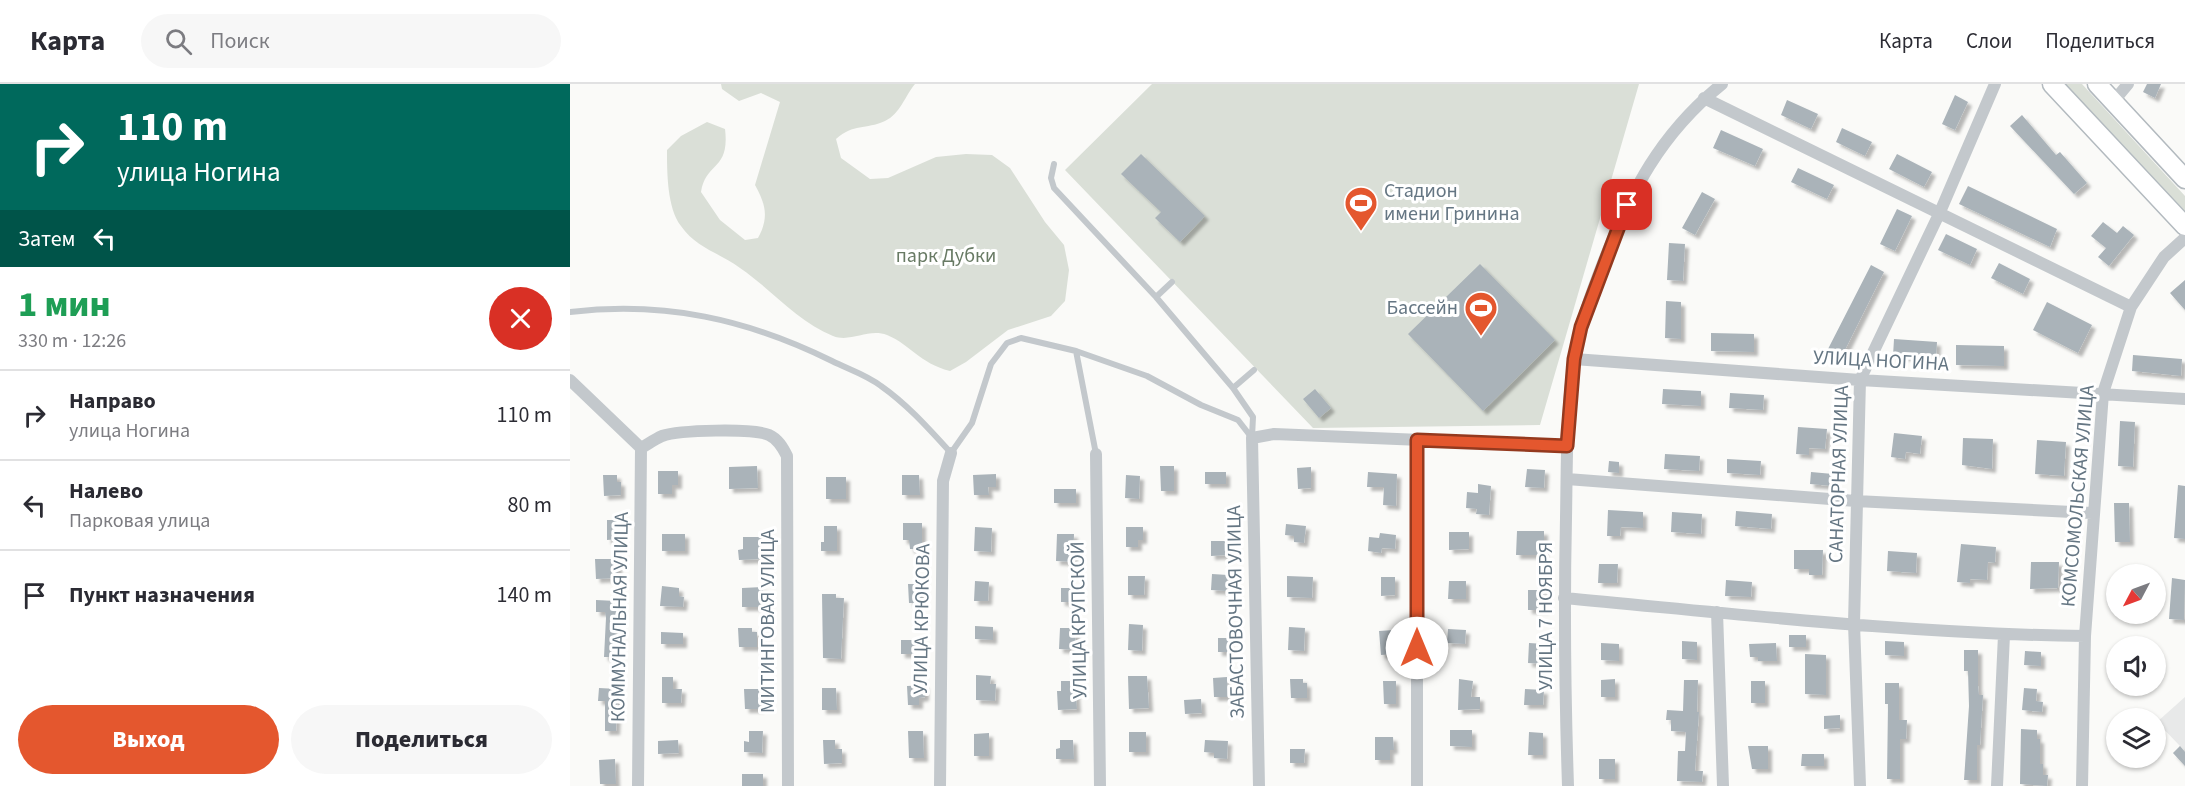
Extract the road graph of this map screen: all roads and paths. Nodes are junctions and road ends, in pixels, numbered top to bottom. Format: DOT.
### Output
graph roads {
  1 [pos="1722,84"];
  2 [pos="1995,84"];
  3 [pos="2052,84"];
  4 [pos="2097,84"];
  5 [pos="2128,84"];
  6 [pos="1704,98"];
  7 [pos="2114,102"];
  8 [pos="1054,164"];
  9 [pos="2185,179"];
  10 [pos="1940,212"];
  11 [pos="2185,225"];
  12 [pos="2185,238"];
  13 [pos="1172,282"];
  14 [pos="1156,297"];
  15 [pos="2132,307"];
  16 [pos="570,312"];
  17 [pos="1076,351"];
  18 [pos="1574,359"];
  19 [pos="1254,369"];
  20 [pos="570,380"];
  21 [pos="1860,380"];
  22 [pos="1233,388"];
  23 [pos="2103,393"];
  24 [pos="2185,399"];
  25 [pos="1252,438"];
  26 [pos="1417,440"];
  27 [pos="1567,446"];
  28 [pos="641,448"];
  29 [pos="951,453"];
  30 [pos="1096,454"];
  31 [pos="1567,479"];
  32 [pos="1856,501"];
  33 [pos="2092,513"];
  34 [pos="1564,598"];
  35 [pos="1717,612"];
  36 [pos="1854,624"];
  37 [pos="2004,635"];
  38 [pos="2085,636"];
  39 [pos="638,786"];
  40 [pos="788,786"];
  41 [pos="940,786"];
  42 [pos="1100,786"];
  43 [pos="1259,786"];
  44 [pos="1417,786"];
  45 [pos="1568,786"];
  46 [pos="1723,786"];
  47 [pos="1860,786"];
  48 [pos="1997,786"];
  49 [pos="2082,786"];
  1 -- 6 [label="street, УЛИЦА 7 НОЯБРЯ"];
  2 -- 10 [label="street, САНАТОРНАЯ УЛИЦА"];
  3 -- 11 [label="main road"];
  4 -- 7 [label="main road"];
  5 -- 7 [label="street"];
  6 -- 10 [label="street"];
  6 -- 18 [label="street, УЛИЦА 7 НОЯБРЯ"];
  7 -- 9 [label="main road"];
  8 -- 14 [label="lane"];
  10 -- 15 [label="street"];
  10 -- 21 [label="street, САНАТОРНАЯ УЛИЦА"];
  12 -- 15 [label="street, КОМСОМОЛЬСКАЯ УЛИЦА"];
  13 -- 14 [label="lane"];
  14 -- 22 [label="lane"];
  15 -- 23 [label="street, КОМСОМОЛЬСКАЯ УЛИЦА"];
  16 -- 29 [label="lane"];
  17 -- 25 [label="lane"];
  17 -- 29 [label="lane"];
  17 -- 30 [label="lane"];
  18 -- 21 [label="street, УЛИЦА НОГИНА"];
  18 -- 27 [label="street, УЛИЦА 7 НОЯБРЯ"];
  19 -- 22 [label="lane"];
  20 -- 28 [label="street"];
  21 -- 23 [label="street, УЛИЦА НОГИНА"];
  21 -- 32 [label="street, САНАТОРНАЯ УЛИЦА"];
  22 -- 25 [label="lane"];
  23 -- 24 [label="street, УЛИЦА НОГИНА"];
  23 -- 33 [label="street, КОМСОМОЛЬСКАЯ УЛИЦА"];
  25 -- 26 [label="street"];
  25 -- 43 [label="street, ЗАБАСТОВОЧНАЯ УЛИЦА"];
  26 -- 27 [label="street"];
  26 -- 44 [label="street"];
  27 -- 31 [label="street, УЛИЦА 7 НОЯБРЯ"];
  28 -- 39 [label="street, КОММУНАЛЬНАЯ УЛИЦА"];
  28 -- 40 [label="street, МИТИНГОВАЯ УЛИЦА"];
  29 -- 41 [label="street, УЛИЦА КРЮКОВА"];
  30 -- 42 [label="street, УЛИЦА КРУПСКОЙ"];
  31 -- 32 [label="street"];
  31 -- 34 [label="street, УЛИЦА 7 НОЯБРЯ"];
  32 -- 33 [label="street"];
  32 -- 36 [label="street, САНАТОРНАЯ УЛИЦА"];
  33 -- 38 [label="street, КОМСОМОЛЬСКАЯ УЛИЦА"];
  34 -- 35 [label="street"];
  34 -- 45 [label="street, УЛИЦА 7 НОЯБРЯ"];
  35 -- 36 [label="street"];
  35 -- 46 [label="street"];
  36 -- 37 [label="street"];
  36 -- 47 [label="street, САНАТОРНАЯ УЛИЦА"];
  37 -- 38 [label="street"];
  37 -- 48 [label="street"];
  38 -- 49 [label="street, КОМСОМОЛЬСКАЯ УЛИЦА"];
}
